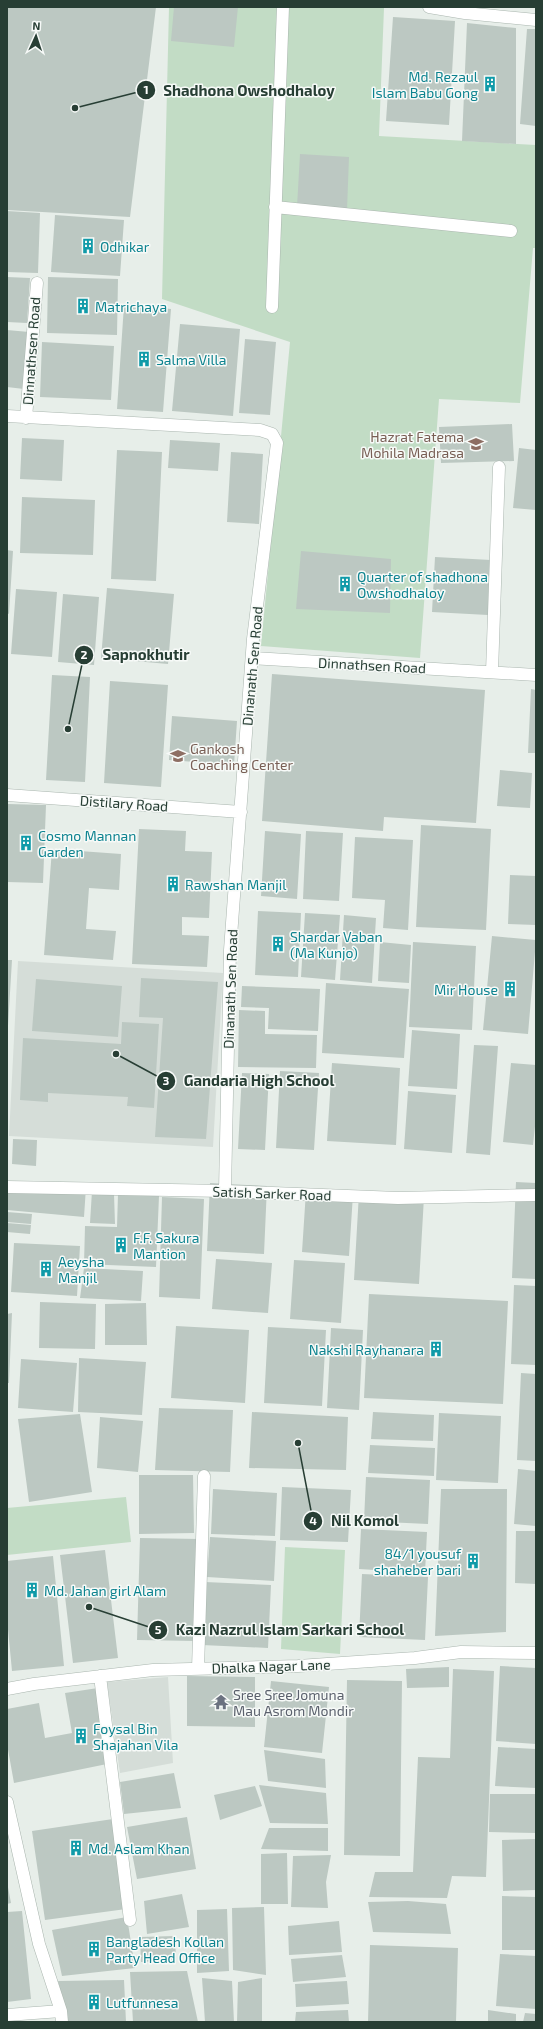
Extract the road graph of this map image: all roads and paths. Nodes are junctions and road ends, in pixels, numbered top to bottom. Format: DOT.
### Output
graph roads {
  1 [pos="283,7"];
  2 [pos="429,7"];
  3 [pos="536,20"];
  4 [pos="275,207"];
  5 [pos="511,230"];
  6 [pos="36,283"];
  7 [pos="272,307"];
  8 [pos="7,416"];
  9 [pos="26,418"];
  10 [pos="499,468"];
  11 [pos="252,658"];
  12 [pos="492,672"];
  13 [pos="536,675"];
  14 [pos="7,795"];
  15 [pos="241,812"];
  16 [pos="7,1187"];
  17 [pos="225,1191"];
  18 [pos="536,1195"];
  19 [pos="204,1476"];
  20 [pos="536,1653"];
  21 [pos="198,1669"];
  22 [pos="100,1676"];
  23 [pos="7,1689"];
  24 [pos="7,1802"];
  25 [pos="130,1920"];
  26 [pos="7,2015"];
  27 [pos="61,2017"];
  1 -- 4 [label="street"];
  2 -- 3 [label="street"];
  4 -- 5 [label="street"];
  4 -- 7 [label="street"];
  6 -- 9 [label="street, Dinnathsen Road"];
  8 -- 9 [label="street, Dinanath Sen Road"];
  9 -- 11 [label="street, Dinanath Sen Road"];
  10 -- 12 [label="street"];
  11 -- 12 [label="street, Dinnathsen Road"];
  11 -- 15 [label="street, Dinanath Sen Road"];
  12 -- 13 [label="street, Dinnathsen Road"];
  14 -- 15 [label="street, Distilary Road"];
  15 -- 17 [label="street, Dinanath Sen Road"];
  16 -- 17 [label="street, Satish Sarker Road"];
  17 -- 18 [label="street, Satish Sarker Road"];
  19 -- 21 [label="street"];
  20 -- 21 [label="street, Dhalka Nagar Lane"];
  21 -- 22 [label="street, Dhalka Nagar Lane"];
  22 -- 23 [label="street, Dhalka Nagar Lane"];
  22 -- 25 [label="street"];
  24 -- 27 [label="street"];
  26 -- 27 [label="street"];
}
